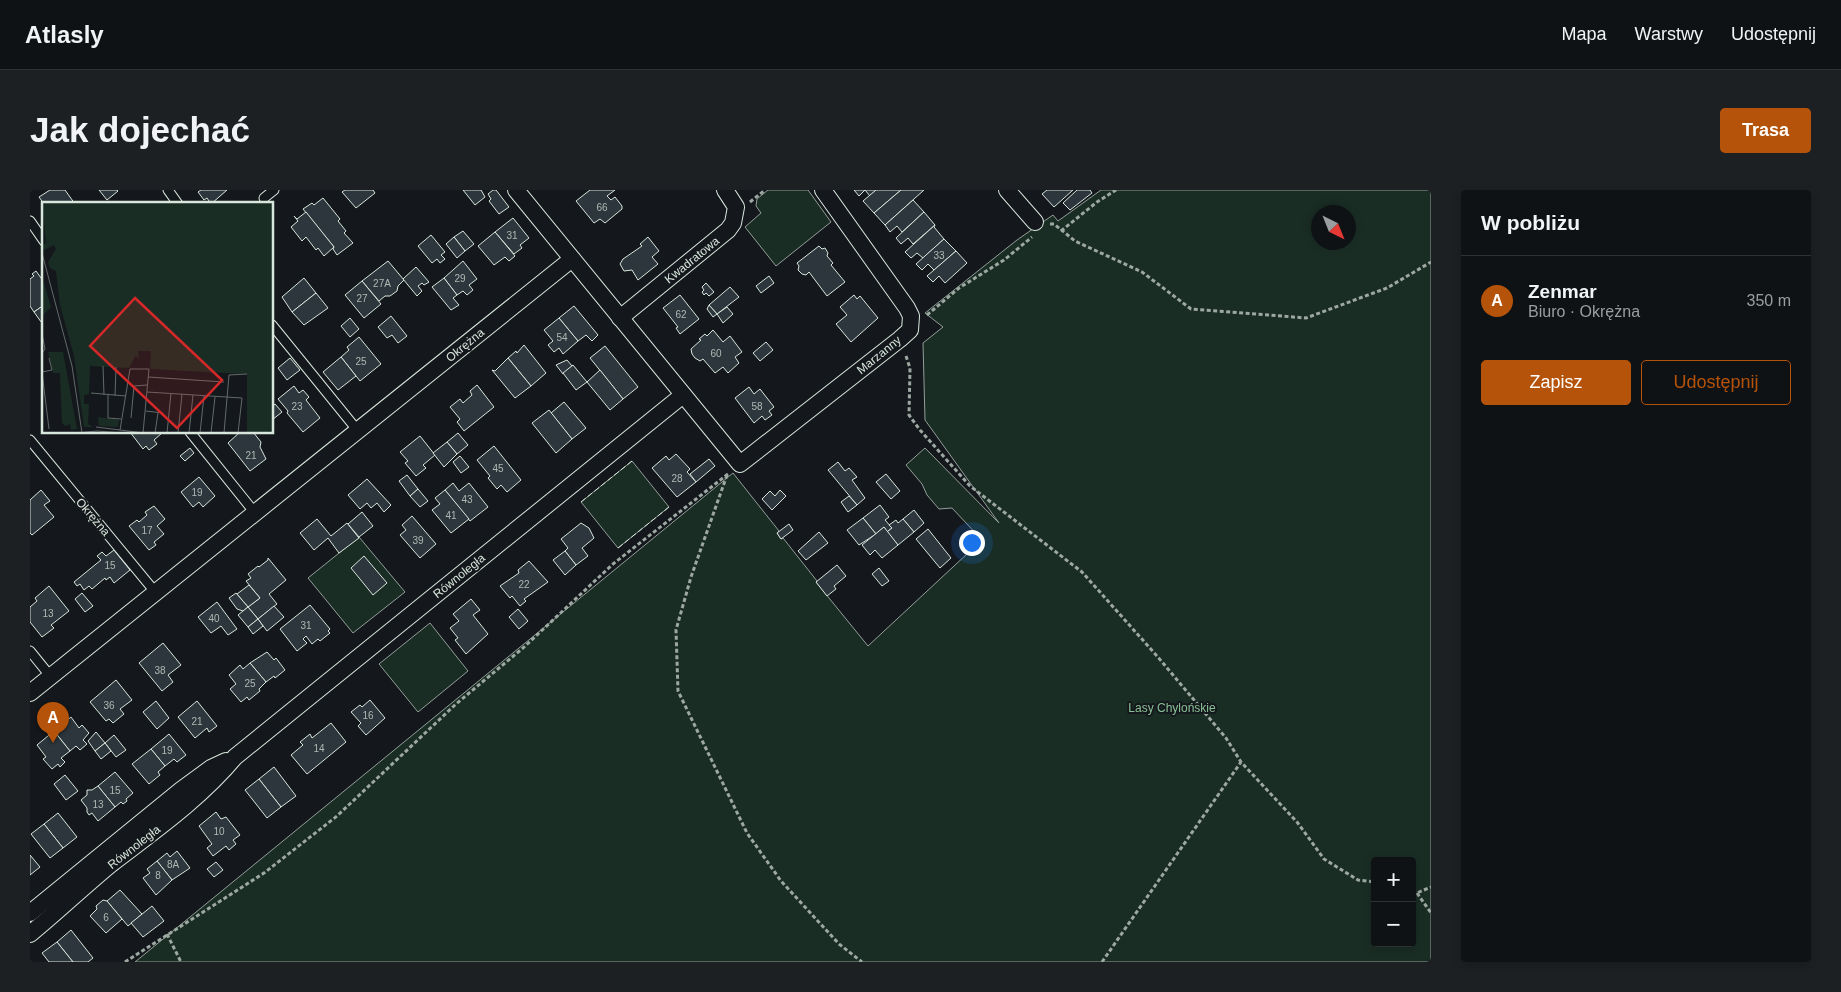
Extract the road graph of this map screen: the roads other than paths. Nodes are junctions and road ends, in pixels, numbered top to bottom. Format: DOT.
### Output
graph roads {
  1 [pos="168,190"];
  2 [pos="274,190"];
  3 [pos="516,190"];
  4 [pos="725,190"];
  5 [pos="823,190"];
  6 [pos="1007,190"];
  7 [pos="264,198"];
  8 [pos="177,202"];
  9 [pos="30,221"];
  10 [pos="1035,222"];
  11 [pos="42,238"];
  12 [pos="572,259"];
  13 [pos="620,318"];
  14 [pos="274,327"];
  15 [pos="683,395"];
  16 [pos="358,432"];
  17 [pos="192,434"];
  18 [pos="30,440"];
  19 [pos="255,513"];
  20 [pos="156,593"];
  21 [pos="30,651"];
  22 [pos="50,677"];
  23 [pos="30,694"];
  24 [pos="234,757"];
  25 [pos="30,913"];
  26 [pos="30,934"];
  1 -- 8 [label="lane"];
  2 -- 7 [label="lane"];
  3 -- 12 [label="street"];
  4 -- 13 [label="street, Kwadratowa"];
  5 -- 15 [label="street, Marzanny"];
  6 -- 10 [label="street"];
  9 -- 11 [label="lane"];
  12 -- 13 [label="street"];
  12 -- 16 [label="street, Okrężna"];
  13 -- 15 [label="street"];
  14 -- 16 [label="lane"];
  15 -- 24 [label="street, Równoległa"];
  16 -- 19 [label="street, Okrężna"];
  17 -- 19 [label="lane"];
  18 -- 20 [label="lane, Okrężna"];
  19 -- 20 [label="street, Okrężna"];
  20 -- 22 [label="street, Okrężna"];
  21 -- 22 [label="lane"];
  22 -- 23 [label="street, Okrężna"];
  24 -- 25 [label="street, Równoległa"];
  24 -- 26 [label="street, Równoległa"];
}
